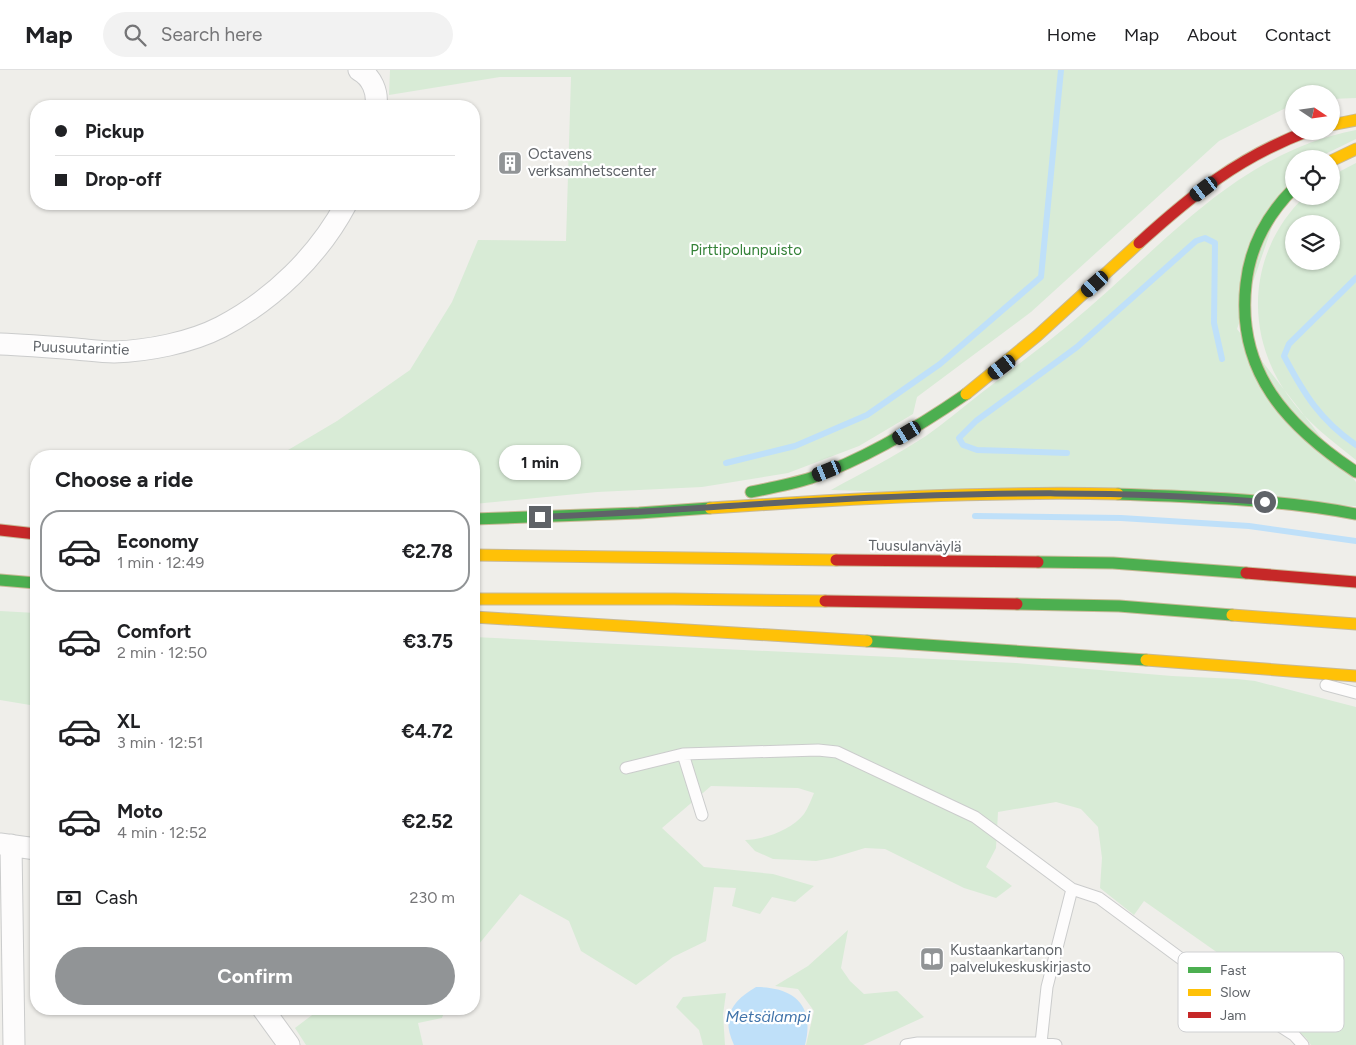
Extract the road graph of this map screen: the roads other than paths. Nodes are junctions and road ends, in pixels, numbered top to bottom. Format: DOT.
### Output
graph roads {
  1 [pos="363,72"];
  2 [pos="376,100"];
  3 [pos="1356,120"];
  4 [pos="1340,123"];
  5 [pos="1285,139"];
  6 [pos="1356,149"];
  7 [pos="1340,157"];
  8 [pos="1285,197"];
  9 [pos="343,210"];
  10 [pos="0,344"];
  11 [pos="1356,472"];
  12 [pos="639,513"];
  13 [pos="1356,514"];
  14 [pos="480,519"];
  15 [pos="30,523"];
  16 [pos="0,525"];
  17 [pos="0,530"];
  18 [pos="30,533"];
  19 [pos="480,555"];
  20 [pos="0,580"];
  21 [pos="30,582"];
  22 [pos="1356,582"];
  23 [pos="480,600"];
  24 [pos="480,617"];
  25 [pos="1356,624"];
  26 [pos="1267,668"];
  27 [pos="1356,676"];
  28 [pos="1356,693"];
  29 [pos="683,754"];
  30 [pos="626,768"];
  31 [pos="702,815"];
  32 [pos="5,844"];
  33 [pos="30,848"];
  34 [pos="1072,889"];
  35 [pos="1178,956"];
  36 [pos="267,1015"];
  37 [pos="1288,1032"];
  38 [pos="1041,1043"];
  39 [pos="14,1045"];
  40 [pos="289,1045"];
  41 [pos="906,1045"];
  42 [pos="1056,1045"];
  43 [pos="1303,1045"];
  1 -- 2 [label="street"];
  3 -- 4 [label="highway"];
  5 -- 12 [label="highway"];
  6 -- 7 [label="highway"];
  8 -- 11 [label="highway"];
  9 -- 10 [label="street, Puusuutarintie"];
  12 -- 13 [label="highway"];
  12 -- 14 [label="highway"];
  15 -- 16 [label="highway"];
  17 -- 18 [label="highway"];
  19 -- 22 [label="highway, Tuusulanväylä"];
  20 -- 21 [label="highway"];
  23 -- 25 [label="highway"];
  24 -- 26 [label="highway"];
  26 -- 27 [label="highway"];
  26 -- 28 [label="lane"];
  29 -- 30 [label="lane"];
  29 -- 31 [label="lane"];
  29 -- 34 [label="lane"];
  32 -- 33 [label="street"];
  32 -- 39 [label="street"];
  34 -- 35 [label="lane"];
  34 -- 38 [label="lane"];
  36 -- 40 [label="street"];
  37 -- 43 [label="lane"];
  38 -- 41 [label="lane"];
  38 -- 42 [label="lane"];
}
